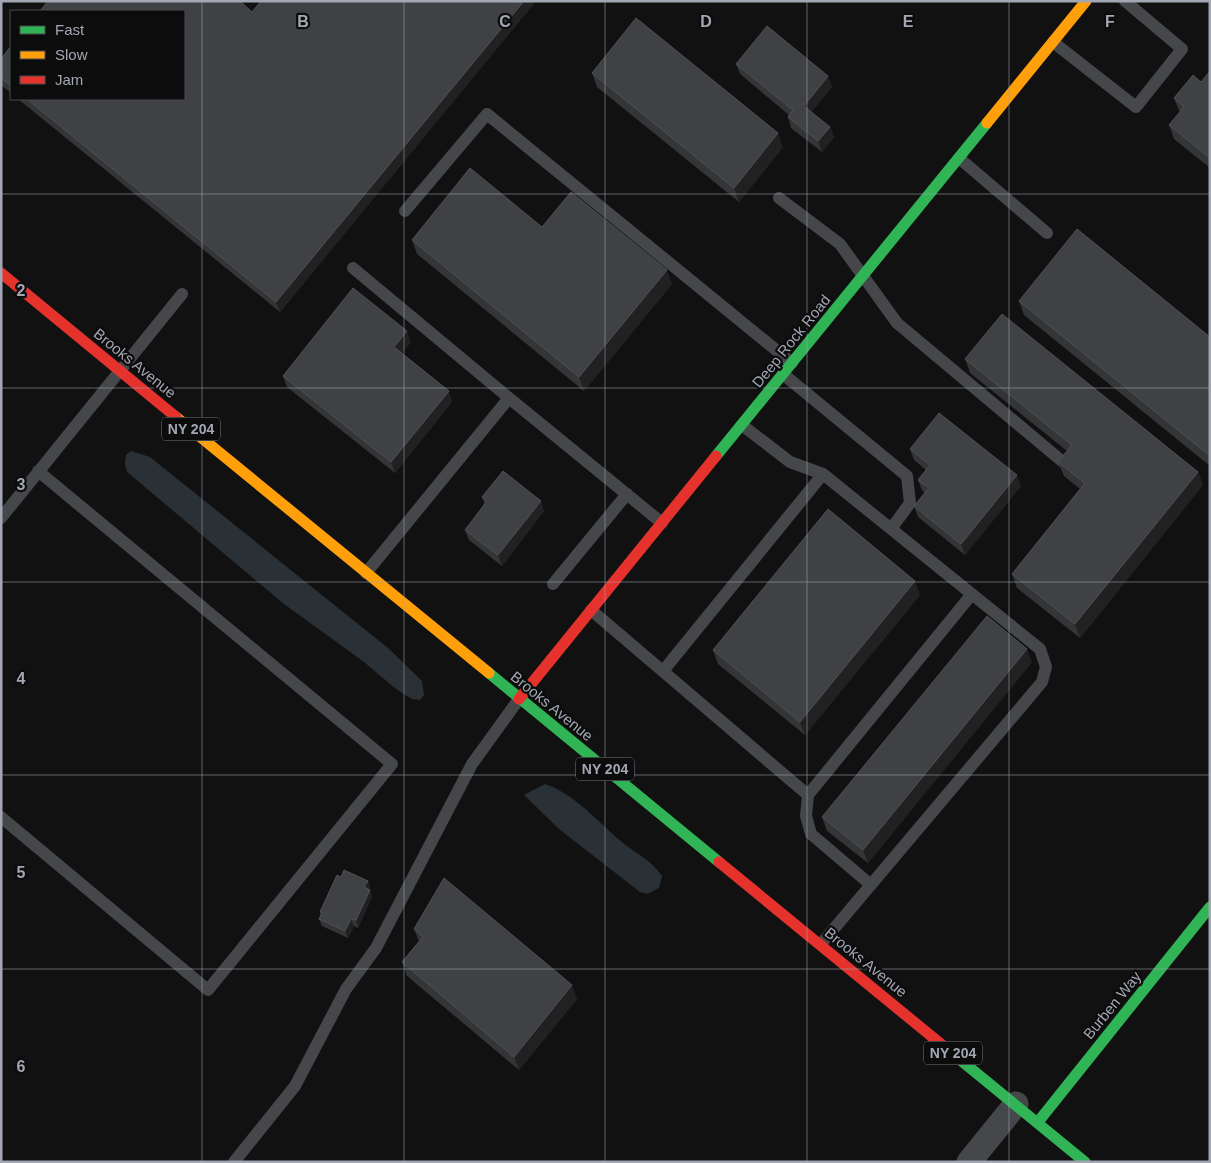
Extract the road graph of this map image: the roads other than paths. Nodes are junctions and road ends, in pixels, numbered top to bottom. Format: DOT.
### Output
graph roads {
  1 [pos="1086,1"];
  2 [pos="1125,1"];
  3 [pos="1053,42"];
  4 [pos="959,158"];
  5 [pos="779,198"];
  6 [pos="405,211"];
  7 [pos="1046,233"];
  8 [pos="353,268"];
  9 [pos="1,273"];
  10 [pos="862,276"];
  11 [pos="182,294"];
  12 [pos="792,363"];
  13 [pos="120,370"];
  14 [pos="783,374"];
  15 [pos="509,398"];
  16 [pos="742,425"];
  17 [pos="1063,462"];
  18 [pos="38,471"];
  19 [pos="822,474"];
  20 [pos="626,494"];
  21 [pos="1,518"];
  22 [pos="662,523"];
  23 [pos="891,529"];
  24 [pos="366,573"];
  25 [pos="553,584"];
  26 [pos="972,594"];
  27 [pos="592,610"];
  28 [pos="663,671"];
  29 [pos="519,699"];
  30 [pos="808,795"];
  31 [pos="1,817"];
  32 [pos="871,885"];
  33 [pos="1210,907"];
  34 [pos="821,944"];
  35 [pos="1016,1104"];
  36 [pos="1038,1122"];
  37 [pos="234,1162"];
  38 [pos="969,1162"];
  39 [pos="1085,1162"];
  1 -- 3 [label="main road, Deep Rock Road"];
  2 -- 3 [label="lane"];
  3 -- 4 [label="main road, Deep Rock Road"];
  4 -- 7 [label="lane"];
  4 -- 10 [label="main road, Deep Rock Road"];
  5 -- 10 [label="lane"];
  6 -- 12 [label="lane"];
  8 -- 15 [label="lane"];
  9 -- 13 [label="main road, Brooks Avenue / NY 204"];
  10 -- 12 [label="main road, Deep Rock Road"];
  10 -- 17 [label="lane"];
  11 -- 13 [label="lane"];
  12 -- 14 [label="main road, Deep Rock Road"];
  13 -- 18 [label="lane"];
  13 -- 24 [label="main road, Brooks Avenue / NY 204"];
  14 -- 16 [label="main road, Deep Rock Road"];
  14 -- 23 [label="lane"];
  15 -- 20 [label="lane"];
  15 -- 24 [label="lane"];
  16 -- 19 [label="lane"];
  16 -- 22 [label="main road, Deep Rock Road"];
  18 -- 21 [label="lane"];
  18 -- 31 [label="lane"];
  19 -- 23 [label="lane"];
  19 -- 28 [label="lane"];
  20 -- 22 [label="lane"];
  20 -- 25 [label="lane"];
  22 -- 27 [label="main road, Deep Rock Road"];
  23 -- 26 [label="lane"];
  24 -- 29 [label="main road, Brooks Avenue / NY 204"];
  26 -- 30 [label="lane"];
  26 -- 32 [label="lane"];
  27 -- 28 [label="lane"];
  27 -- 29 [label="main road, Deep Rock Road"];
  28 -- 30 [label="lane"];
  29 -- 34 [label="main road, Brooks Avenue / NY 204"];
  29 -- 37 [label="lane"];
  30 -- 32 [label="lane"];
  32 -- 34 [label="lane"];
  33 -- 36 [label="main road, Burben Way"];
  34 -- 35 [label="main road, Brooks Avenue / NY 204"];
  35 -- 36 [label="main road, Brooks Avenue / NY 204"];
  35 -- 38 [label="street"];
  36 -- 39 [label="main road, Brooks Avenue / NY 204"];
}
